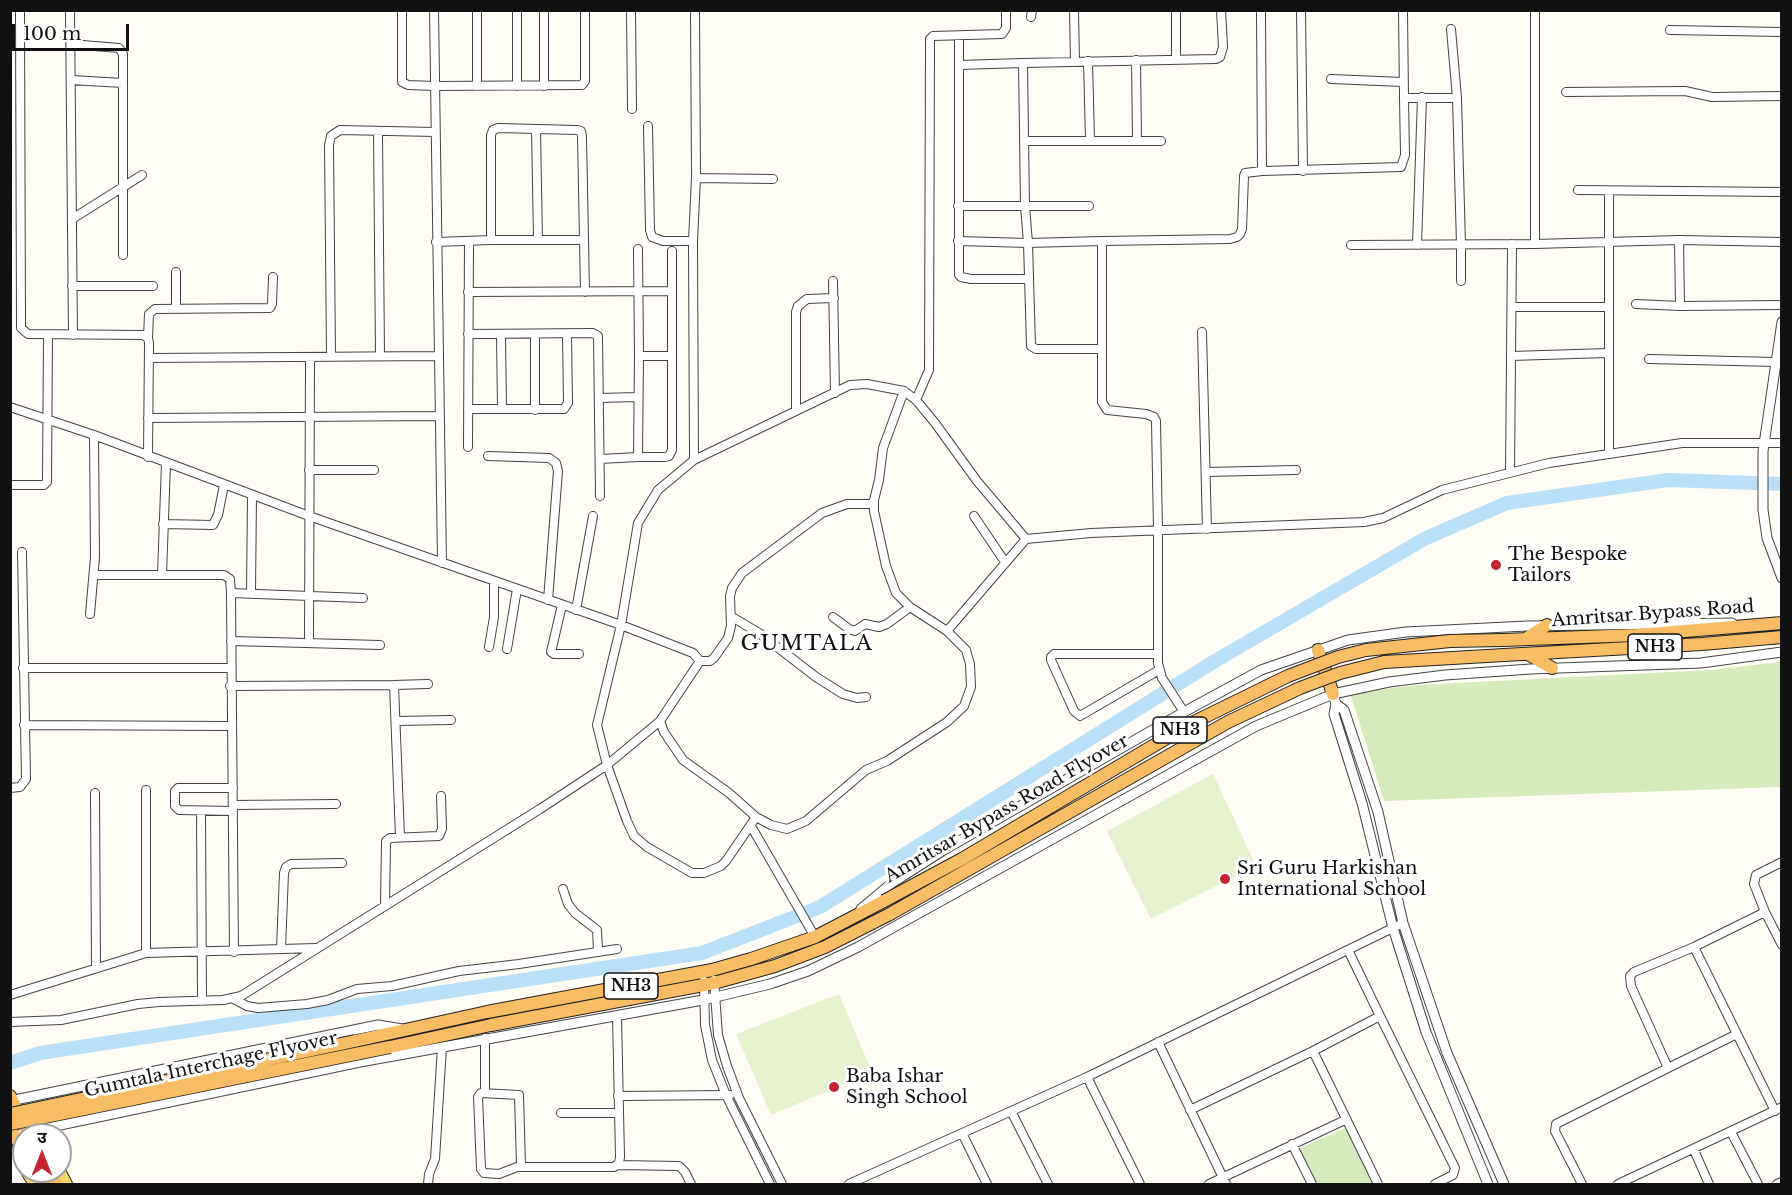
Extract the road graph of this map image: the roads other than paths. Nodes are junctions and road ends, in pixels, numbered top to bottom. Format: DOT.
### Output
graph roads {
  1 [pos="20,10"];
  2 [pos="70,10"];
  3 [pos="402,10"];
  4 [pos="434,10"];
  5 [pos="477,10"];
  6 [pos="517,10"];
  7 [pos="544,10"];
  8 [pos="585,10"];
  9 [pos="631,10"];
  10 [pos="694,10"];
  11 [pos="1006,10"];
  12 [pos="1074,10"];
  13 [pos="1176,10"];
  14 [pos="1221,10"];
  15 [pos="1261,10"];
  16 [pos="1301,10"];
  17 [pos="1403,10"];
  18 [pos="1535,10"];
  19 [pos="1451,29"];
  20 [pos="1670,30"];
  21 [pos="1782,32"];
  22 [pos="959,40"];
  23 [pos="71,44"];
  24 [pos="1176,59"];
  25 [pos="1136,60"];
  26 [pos="1088,61"];
  27 [pos="1075,62"];
  28 [pos="1023,63"];
  29 [pos="959,64"];
  30 [pos="1331,79"];
  31 [pos="71,80"];
  32 [pos="1403,82"];
  33 [pos="123,83"];
  34 [pos="435,86"];
  35 [pos="477,86"];
  36 [pos="517,86"];
  37 [pos="544,86"];
  38 [pos="1566,92"];
  39 [pos="1782,96"];
  40 [pos="1422,97"];
  41 [pos="1404,98"];
  42 [pos="1457,98"];
  43 [pos="10,105"];
  44 [pos="20,105"];
  45 [pos="632,109"];
  46 [pos="648,126"];
  47 [pos="536,130"];
  48 [pos="378,131"];
  49 [pos="435,132"];
  50 [pos="1024,141"];
  51 [pos="1090,141"];
  52 [pos="1137,141"];
  53 [pos="1161,141"];
  54 [pos="1262,171"];
  55 [pos="1303,171"];
  56 [pos="142,176"];
  57 [pos="696,178"];
  58 [pos="773,179"];
  59 [pos="123,188"];
  60 [pos="1578,190"];
  61 [pos="1610,191"];
  62 [pos="1782,192"];
  63 [pos="958,206"];
  64 [pos="1025,206"];
  65 [pos="1089,206"];
  66 [pos="72,219"];
  67 [pos="491,240"];
  68 [pos="538,240"];
  69 [pos="584,240"];
  70 [pos="1679,240"];
  71 [pos="469,241"];
  72 [pos="693,241"];
  73 [pos="1102,241"];
  74 [pos="436,242"];
  75 [pos="958,242"];
  76 [pos="1609,242"];
  77 [pos="1782,242"];
  78 [pos="1028,243"];
  79 [pos="1461,244"];
  80 [pos="1512,244"];
  81 [pos="1535,244"];
  82 [pos="1351,245"];
  83 [pos="1417,245"];
  84 [pos="638,249"];
  85 [pos="672,251"];
  86 [pos="123,255"];
  87 [pos="176,272"];
  88 [pos="273,277"];
  89 [pos="1028,279"];
  90 [pos="834,281"];
  91 [pos="1461,281"];
  92 [pos="72,286"];
  93 [pos="153,286"];
  94 [pos="638,291"];
  95 [pos="672,291"];
  96 [pos="468,292"];
  97 [pos="585,292"];
  98 [pos="834,298"];
  99 [pos="1636,304"];
  100 [pos="1782,305"];
  101 [pos="1680,306"];
  102 [pos="1512,307"];
  103 [pos="1608,307"];
  104 [pos="176,309"];
  105 [pos="1782,322"];
  106 [pos="1202,332"];
  107 [pos="48,334"];
  108 [pos="468,334"];
  109 [pos="501,334"];
  110 [pos="535,334"];
  111 [pos="567,334"];
  112 [pos="73,335"];
  113 [pos="148,338"];
  114 [pos="1101,349"];
  115 [pos="1608,353"];
  116 [pos="331,356"];
  117 [pos="380,356"];
  118 [pos="438,356"];
  119 [pos="639,356"];
  120 [pos="672,356"];
  121 [pos="1511,356"];
  122 [pos="310,357"];
  123 [pos="149,358"];
  124 [pos="1649,359"];
  125 [pos="1776,362"];
  126 [pos="1778,382"];
  127 [pos="904,391"];
  128 [pos="835,393"];
  129 [pos="638,397"];
  130 [pos="599,398"];
  131 [pos="916,400"];
  132 [pos="10,407"];
  133 [pos="468,409"];
  134 [pos="502,409"];
  135 [pos="535,410"];
  136 [pos="796,411"];
  137 [pos="310,416"];
  138 [pos="439,416"];
  139 [pos="148,418"];
  140 [pos="49,420"];
  141 [pos="94,435"];
  142 [pos="1782,443"];
  143 [pos="468,447"];
  144 [pos="1764,447"];
  145 [pos="1609,454"];
  146 [pos="488,456"];
  147 [pos="148,457"];
  148 [pos="638,457"];
  149 [pos="600,459"];
  150 [pos="694,460"];
  151 [pos="166,463"];
  152 [pos="309,470"];
  153 [pos="374,470"];
  154 [pos="1296,470"];
  155 [pos="1206,472"];
  156 [pos="1510,473"];
  157 [pos="10,485"];
  158 [pos="224,485"];
  159 [pos="252,495"];
  160 [pos="600,496"];
  161 [pos="874,504"];
  162 [pos="309,516"];
  163 [pos="593,516"];
  164 [pos="974,516"];
  165 [pos="163,524"];
  166 [pos="1207,529"];
  167 [pos="1158,531"];
  168 [pos="1026,539"];
  169 [pos="22,552"];
  170 [pos="1005,562"];
  171 [pos="442,563"];
  172 [pos="94,575"];
  173 [pos="162,575"];
  174 [pos="1782,578"];
  175 [pos="494,581"];
  176 [pos="517,589"];
  177 [pos="231,593"];
  178 [pos="252,593"];
  179 [pos="310,597"];
  180 [pos="363,598"];
  181 [pos="548,600"];
  182 [pos="562,605"];
  183 [pos="910,607"];
  184 [pos="576,610"];
  185 [pos="90,614"];
  186 [pos="732,617"];
  187 [pos="833,617"];
  188 [pos="1776,624"];
  189 [pos="621,625"];
  190 [pos="1547,626"];
  191 [pos="947,631"];
  192 [pos="1782,637"];
  193 [pos="1526,639"];
  194 [pos="231,641"];
  195 [pos="309,643"];
  196 [pos="380,645"];
  197 [pos="489,647"];
  198 [pos="507,649"];
  199 [pos="1318,650"];
  200 [pos="1782,652"];
  201 [pos="579,654"];
  202 [pos="1158,654"];
  203 [pos="1528,654"];
  204 [pos="700,660"];
  205 [pos="23,668"];
  206 [pos="230,668"];
  207 [pos="1552,668"];
  208 [pos="1161,674"];
  209 [pos="428,684"];
  210 [pos="394,685"];
  211 [pos="230,686"];
  212 [pos="866,697"];
  213 [pos="1334,699"];
  214 [pos="1184,712"];
  215 [pos="451,720"];
  216 [pos="396,721"];
  217 [pos="660,721"];
  218 [pos="24,725"];
  219 [pos="231,726"];
  220 [pos="608,765"];
  221 [pos="10,788"];
  222 [pos="232,788"];
  223 [pos="146,790"];
  224 [pos="95,793"];
  225 [pos="441,796"];
  226 [pos="336,804"];
  227 [pos="233,808"];
  228 [pos="201,811"];
  229 [pos="756,817"];
  230 [pos="751,826"];
  231 [pos="400,837"];
  232 [pos="1782,862"];
  233 [pos="342,863"];
  234 [pos="563,889"];
  235 [pos="385,905"];
  236 [pos="1765,912"];
  237 [pos="848,921"];
  238 [pos="1398,926"];
  239 [pos="815,937"];
  240 [pos="1782,945"];
  241 [pos="1694,947"];
  242 [pos="318,948"];
  243 [pos="281,949"];
  244 [pos="617,949"];
  245 [pos="1348,950"];
  246 [pos="598,951"];
  247 [pos="202,952"];
  248 [pos="234,952"];
  249 [pos="146,953"];
  250 [pos="96,968"];
  251 [pos="709,970"];
  252 [pos="709,984"];
  253 [pos="10,995"];
  254 [pos="715,997"];
  255 [pos="234,999"];
  256 [pos="703,1000"];
  257 [pos="202,1001"];
  258 [pos="617,1016"];
  259 [pos="1380,1017"];
  260 [pos="10,1022"];
  261 [pos="407,1029"];
  262 [pos="1737,1034"];
  263 [pos="485,1038"];
  264 [pos="1158,1042"];
  265 [pos="419,1046"];
  266 [pos="442,1047"];
  267 [pos="1313,1051"];
  268 [pos="1668,1068"];
  269 [pos="1087,1077"];
  270 [pos="485,1093"];
  271 [pos="737,1094"];
  272 [pos="726,1095"];
  273 [pos="618,1096"];
  274 [pos="11,1099"];
  275 [pos="1778,1109"];
  276 [pos="1190,1110"];
  277 [pos="1011,1111"];
  278 [pos="561,1113"];
  279 [pos="619,1113"];
  280 [pos="10,1114"];
  281 [pos="1346,1120"];
  282 [pos="16,1123"];
  283 [pos="69,1123"];
  284 [pos="72,1123"];
  285 [pos="1731,1132"];
  286 [pos="963,1135"];
  287 [pos="1292,1144"];
  288 [pos="1694,1150"];
  289 [pos="521,1166"];
  290 [pos="617,1166"];
  291 [pos="1224,1181"];
  292 [pos="1782,1182"];
  293 [pos="428,1185"];
  294 [pos="691,1185"];
  295 [pos="770,1185"];
  296 [pos="782,1185"];
  297 [pos="849,1185"];
  298 [pos="987,1185"];
  299 [pos="1048,1185"];
  300 [pos="1140,1185"];
  301 [pos="1209,1185"];
  302 [pos="1312,1185"];
  303 [pos="1378,1185"];
  304 [pos="1435,1185"];
  305 [pos="1488,1185"];
  306 [pos="1504,1185"];
  307 [pos="1582,1185"];
  308 [pos="1618,1185"];
  309 [pos="1709,1185"];
  310 [pos="1758,1185"];
  311 [pos="1777,1185"];
  1 -- 44 [label="street"];
  2 -- 23 [label="street"];
  3 -- 34 [label="street"];
  4 -- 34 [label="street"];
  5 -- 35 [label="street"];
  6 -- 36 [label="street"];
  7 -- 37 [label="street"];
  8 -- 37 [label="street"];
  9 -- 45 [label="street"];
  10 -- 57 [label="street"];
  11 -- 131 [label="street"];
  12 -- 27 [label="street"];
  13 -- 24 [label="street"];
  14 -- 24 [label="street"];
  15 -- 54 [label="street"];
  16 -- 55 [label="street"];
  17 -- 32 [label="street"];
  18 -- 81 [label="street"];
  19 -- 42 [label="street"];
  20 -- 21 [label="street"];
  22 -- 29 [label="street"];
  23 -- 31 [label="street"];
  23 -- 33 [label="street"];
  24 -- 25 [label="street"];
  25 -- 26 [label="street"];
  25 -- 52 [label="street"];
  26 -- 27 [label="street"];
  26 -- 51 [label="street"];
  27 -- 28 [label="street"];
  28 -- 29 [label="street"];
  28 -- 50 [label="street"];
  29 -- 63 [label="street"];
  30 -- 32 [label="street"];
  31 -- 33 [label="street"];
  31 -- 66 [label="street"];
  32 -- 41 [label="street"];
  33 -- 59 [label="street"];
  34 -- 35 [label="street"];
  34 -- 49 [label="street"];
  35 -- 36 [label="street"];
  36 -- 37 [label="street"];
  38 -- 39 [label="street"];
  40 -- 41 [label="street"];
  40 -- 42 [label="street"];
  40 -- 83 [label="street"];
  41 -- 55 [label="street"];
  42 -- 79 [label="street"];
  43 -- 44 [label="street"];
  44 -- 107 [label="street"];
  46 -- 72 [label="street"];
  47 -- 67 [label="street"];
  47 -- 68 [label="street"];
  47 -- 69 [label="street"];
  48 -- 49 [label="street"];
  48 -- 116 [label="street"];
  48 -- 117 [label="street"];
  49 -- 74 [label="street"];
  50 -- 51 [label="street"];
  50 -- 64 [label="street"];
  51 -- 52 [label="street"];
  52 -- 53 [label="street"];
  54 -- 55 [label="street"];
  54 -- 73 [label="street"];
  56 -- 59 [label="street"];
  57 -- 58 [label="street"];
  57 -- 72 [label="street"];
  59 -- 66 [label="street"];
  59 -- 86 [label="street"];
  60 -- 61 [label="street"];
  61 -- 62 [label="street"];
  61 -- 76 [label="street"];
  63 -- 64 [label="street"];
  63 -- 75 [label="street"];
  64 -- 65 [label="street"];
  64 -- 78 [label="street"];
  66 -- 92 [label="street"];
  67 -- 68 [label="street"];
  67 -- 71 [label="street"];
  68 -- 69 [label="street"];
  69 -- 97 [label="street"];
  70 -- 76 [label="street"];
  70 -- 77 [label="street"];
  70 -- 101 [label="street"];
  71 -- 74 [label="street"];
  71 -- 96 [label="street"];
  72 -- 150 [label="street"];
  73 -- 78 [label="street"];
  73 -- 114 [label="street"];
  74 -- 118 [label="street"];
  75 -- 78 [label="street"];
  75 -- 89 [label="street"];
  76 -- 81 [label="street"];
  76 -- 103 [label="street"];
  78 -- 89 [label="street"];
  79 -- 80 [label="street"];
  79 -- 83 [label="street"];
  79 -- 91 [label="street"];
  80 -- 81 [label="street"];
  80 -- 102 [label="street"];
  82 -- 83 [label="street"];
  84 -- 94 [label="street"];
  85 -- 95 [label="street"];
  87 -- 104 [label="street"];
  88 -- 104 [label="street"];
  89 -- 114 [label="street"];
  90 -- 98 [label="street"];
  92 -- 93 [label="street"];
  92 -- 112 [label="street"];
  94 -- 95 [label="street"];
  94 -- 97 [label="street"];
  94 -- 119 [label="street"];
  95 -- 120 [label="street"];
  96 -- 97 [label="street"];
  96 -- 108 [label="street"];
  98 -- 128 [label="street"];
  98 -- 136 [label="street"];
  99 -- 101 [label="street"];
  100 -- 101 [label="street"];
  102 -- 103 [label="street"];
  102 -- 121 [label="street"];
  103 -- 115 [label="street"];
  104 -- 113 [label="street"];
  105 -- 125 [label="street"];
  106 -- 155 [label="street"];
  107 -- 112 [label="street"];
  107 -- 140 [label="street"];
  108 -- 109 [label="street"];
  108 -- 133 [label="street"];
  109 -- 110 [label="street"];
  109 -- 134 [label="street"];
  110 -- 111 [label="street"];
  110 -- 135 [label="street"];
  111 -- 130 [label="street"];
  111 -- 135 [label="street"];
  112 -- 113 [label="street"];
  113 -- 123 [label="street"];
  114 -- 167 [label="street"];
  115 -- 121 [label="street"];
  115 -- 145 [label="street"];
  116 -- 117 [label="street"];
  116 -- 122 [label="street"];
  117 -- 118 [label="street"];
  118 -- 138 [label="street"];
  119 -- 120 [label="street"];
  119 -- 129 [label="street"];
  120 -- 148 [label="street"];
  121 -- 156 [label="street"];
  122 -- 123 [label="street"];
  122 -- 137 [label="street"];
  123 -- 139 [label="street"];
  124 -- 125 [label="street"];
  125 -- 126 [label="street"];
  126 -- 144 [label="street"];
  127 -- 128 [label="street"];
  127 -- 131 [label="street"];
  127 -- 161 [label="street"];
  128 -- 136 [label="street"];
  129 -- 130 [label="street"];
  129 -- 148 [label="street"];
  130 -- 149 [label="street"];
  131 -- 168 [label="street"];
  132 -- 140 [label="street"];
  133 -- 134 [label="street"];
  133 -- 143 [label="street"];
  134 -- 135 [label="street"];
  136 -- 150 [label="street"];
  137 -- 138 [label="street"];
  137 -- 139 [label="street"];
  137 -- 152 [label="street"];
  138 -- 171 [label="street"];
  139 -- 147 [label="street"];
  140 -- 141 [label="street"];
  140 -- 157 [label="street"];
  141 -- 147 [label="street"];
  141 -- 172 [label="street"];
  142 -- 144 [label="street"];
  144 -- 145 [label="street"];
  144 -- 174 [label="street"];
  145 -- 156 [label="street"];
  146 -- 181 [label="street"];
  147 -- 151 [label="street"];
  148 -- 149 [label="street"];
  149 -- 160 [label="street"];
  150 -- 189 [label="street"];
  151 -- 158 [label="street"];
  151 -- 165 [label="street"];
  152 -- 153 [label="street"];
  152 -- 162 [label="street"];
  154 -- 155 [label="street"];
  155 -- 166 [label="street"];
  156 -- 166 [label="street"];
  158 -- 159 [label="street"];
  158 -- 165 [label="street"];
  159 -- 162 [label="street"];
  159 -- 178 [label="street"];
  161 -- 183 [label="street"];
  161 -- 186 [label="street"];
  162 -- 171 [label="street"];
  162 -- 179 [label="street"];
  163 -- 184 [label="street"];
  164 -- 170 [label="street"];
  165 -- 173 [label="street"];
  166 -- 167 [label="street"];
  167 -- 168 [label="street"];
  167 -- 202 [label="street"];
  168 -- 170 [label="street"];
  169 -- 205 [label="street"];
  170 -- 191 [label="street"];
  171 -- 175 [label="street"];
  172 -- 173 [label="street"];
  172 -- 185 [label="street"];
  173 -- 177 [label="street"];
  175 -- 176 [label="street"];
  175 -- 197 [label="street"];
  176 -- 181 [label="street"];
  176 -- 198 [label="street"];
  177 -- 178 [label="street"];
  177 -- 194 [label="street"];
  178 -- 179 [label="street"];
  179 -- 180 [label="street"];
  179 -- 195 [label="street"];
  181 -- 182 [label="street"];
  182 -- 184 [label="street"];
  182 -- 201 [label="street"];
  183 -- 187 [label="street"];
  183 -- 191 [label="street"];
  184 -- 189 [label="street"];
  186 -- 204 [label="street"];
  186 -- 212 [label="street"];
  188 -- 190 [label="street"];
  188 -- 193 [label="highway, Amritsar Bypass Road / NH3"];
  189 -- 204 [label="street"];
  189 -- 220 [label="street"];
  190 -- 193 [label="highway"];
  190 -- 199 [label="street"];
  191 -- 229 [label="street"];
  192 -- 203 [label="highway, Amritsar Bypass Road / NH3"];
  193 -- 237 [label="highway, Amritsar Bypass Road Flyover / NH3, bridge"];
  194 -- 195 [label="street"];
  194 -- 206 [label="street"];
  195 -- 196 [label="street"];
  199 -- 213 [label="highway"];
  199 -- 214 [label="street"];
  200 -- 207 [label="street"];
  202 -- 208 [label="street"];
  202 -- 208 [label="street"];
  203 -- 207 [label="highway"];
  203 -- 252 [label="highway, Amritsar Bypass Road Flyover / NH3, bridge"];
  204 -- 217 [label="street"];
  205 -- 206 [label="street"];
  205 -- 218 [label="street"];
  206 -- 211 [label="street"];
  207 -- 213 [label="street"];
  208 -- 214 [label="street"];
  209 -- 210 [label="street"];
  210 -- 211 [label="street"];
  210 -- 216 [label="street"];
  211 -- 219 [label="street"];
  213 -- 238 [label="street"];
  213 -- 254 [label="street"];
  214 -- 237 [label="street"];
  215 -- 216 [label="street"];
  216 -- 231 [label="street"];
  217 -- 220 [label="street"];
  217 -- 229 [label="street"];
  218 -- 219 [label="street"];
  218 -- 221 [label="street"];
  219 -- 222 [label="street"];
  220 -- 230 [label="street"];
  220 -- 235 [label="street"];
  222 -- 227 [label="street"];
  222 -- 228 [label="street"];
  223 -- 249 [label="street"];
  224 -- 250 [label="street"];
  225 -- 231 [label="street"];
  226 -- 227 [label="street"];
  227 -- 228 [label="street"];
  227 -- 248 [label="street"];
  228 -- 247 [label="street"];
  229 -- 230 [label="street"];
  230 -- 239 [label="street"];
  231 -- 235 [label="street"];
  232 -- 236 [label="street"];
  233 -- 243 [label="street"];
  234 -- 246 [label="street"];
  235 -- 242 [label="street"];
  236 -- 240 [label="street"];
  236 -- 241 [label="street"];
  237 -- 239 [label="highway, NH3"];
  238 -- 245 [label="street"];
  238 -- 305 [label="street"];
  238 -- 306 [label="street"];
  239 -- 251 [label="highway, NH3"];
  241 -- 262 [label="street"];
  241 -- 268 [label="street"];
  242 -- 243 [label="street"];
  242 -- 255 [label="street"];
  243 -- 248 [label="street"];
  244 -- 246 [label="street"];
  245 -- 259 [label="street"];
  245 -- 264 [label="street"];
  246 -- 255 [label="street"];
  247 -- 248 [label="street"];
  247 -- 249 [label="street"];
  247 -- 257 [label="street"];
  249 -- 250 [label="street"];
  250 -- 253 [label="street"];
  251 -- 252 [label="street"];
  251 -- 261 [label="highway, NH3"];
  252 -- 254 [label="street"];
  252 -- 256 [label="street"];
  252 -- 265 [label="highway, NH3"];
  254 -- 256 [label="street"];
  254 -- 271 [label="street"];
  255 -- 257 [label="street"];
  256 -- 258 [label="street"];
  256 -- 272 [label="street"];
  257 -- 260 [label="street"];
  258 -- 263 [label="street"];
  258 -- 273 [label="street"];
  259 -- 267 [label="street"];
  259 -- 304 [label="street"];
  261 -- 274 [label="street"];
  261 -- 280 [label="highway, Gumtala Interchage Flyover / NH3, bridge"];
  262 -- 268 [label="street"];
  262 -- 275 [label="street"];
  263 -- 266 [label="street"];
  263 -- 270 [label="street"];
  264 -- 269 [label="street"];
  264 -- 276 [label="street"];
  265 -- 266 [label="street"];
  265 -- 283 [label="highway, Gumtala Interchage Flyover / NH3, bridge"];
  265 -- 284 [label="street"];
  266 -- 293 [label="street"];
  267 -- 276 [label="street"];
  267 -- 281 [label="street"];
  268 -- 307 [label="street"];
  269 -- 277 [label="street"];
  269 -- 300 [label="street"];
  270 -- 289 [label="street"];
  270 -- 289 [label="street"];
  271 -- 272 [label="street"];
  271 -- 296 [label="street"];
  272 -- 273 [label="street"];
  272 -- 295 [label="street"];
  273 -- 279 [label="street"];
  274 -- 282 [label="highway"];
  275 -- 285 [label="street"];
  276 -- 291 [label="street"];
  277 -- 286 [label="street"];
  277 -- 299 [label="street"];
  278 -- 279 [label="street"];
  279 -- 290 [label="street"];
  281 -- 287 [label="street"];
  281 -- 303 [label="street"];
  285 -- 288 [label="street"];
  285 -- 310 [label="street"];
  286 -- 297 [label="street"];
  286 -- 298 [label="street"];
  287 -- 291 [label="street"];
  287 -- 302 [label="street"];
  288 -- 308 [label="street"];
  288 -- 309 [label="street"];
  289 -- 290 [label="street"];
  290 -- 294 [label="street"];
  291 -- 301 [label="street"];
  292 -- 311 [label="street"];
}
